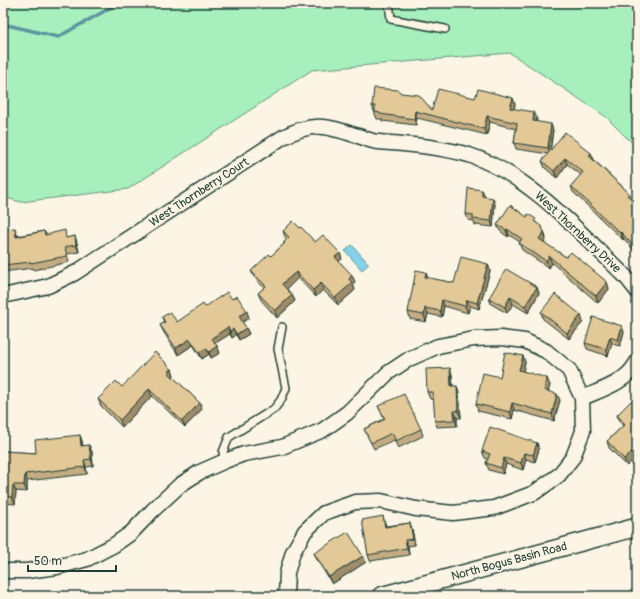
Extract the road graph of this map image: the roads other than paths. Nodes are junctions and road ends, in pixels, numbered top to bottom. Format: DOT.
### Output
graph roads {
  1 [pos="389,3"];
  2 [pos="445,29"];
  3 [pos="402,143"];
  4 [pos="637,291"];
  5 [pos="3,296"];
  6 [pos="282,327"];
  7 [pos="637,362"];
  8 [pos="582,398"];
  9 [pos="225,461"];
  10 [pos="637,528"];
  11 [pos="3,570"];
  12 [pos="286,596"];
  13 [pos="381,596"];
  1 -- 2 [label="lane"];
  3 -- 4 [label="street, West Thornberry Drive"];
  3 -- 5 [label="street, West Thornberry Court"];
  6 -- 9 [label="lane"];
  7 -- 8 [label="street"];
  8 -- 9 [label="street"];
  8 -- 12 [label="street"];
  9 -- 11 [label="street"];
  10 -- 13 [label="street, North Bogus Basin Road"];
}
